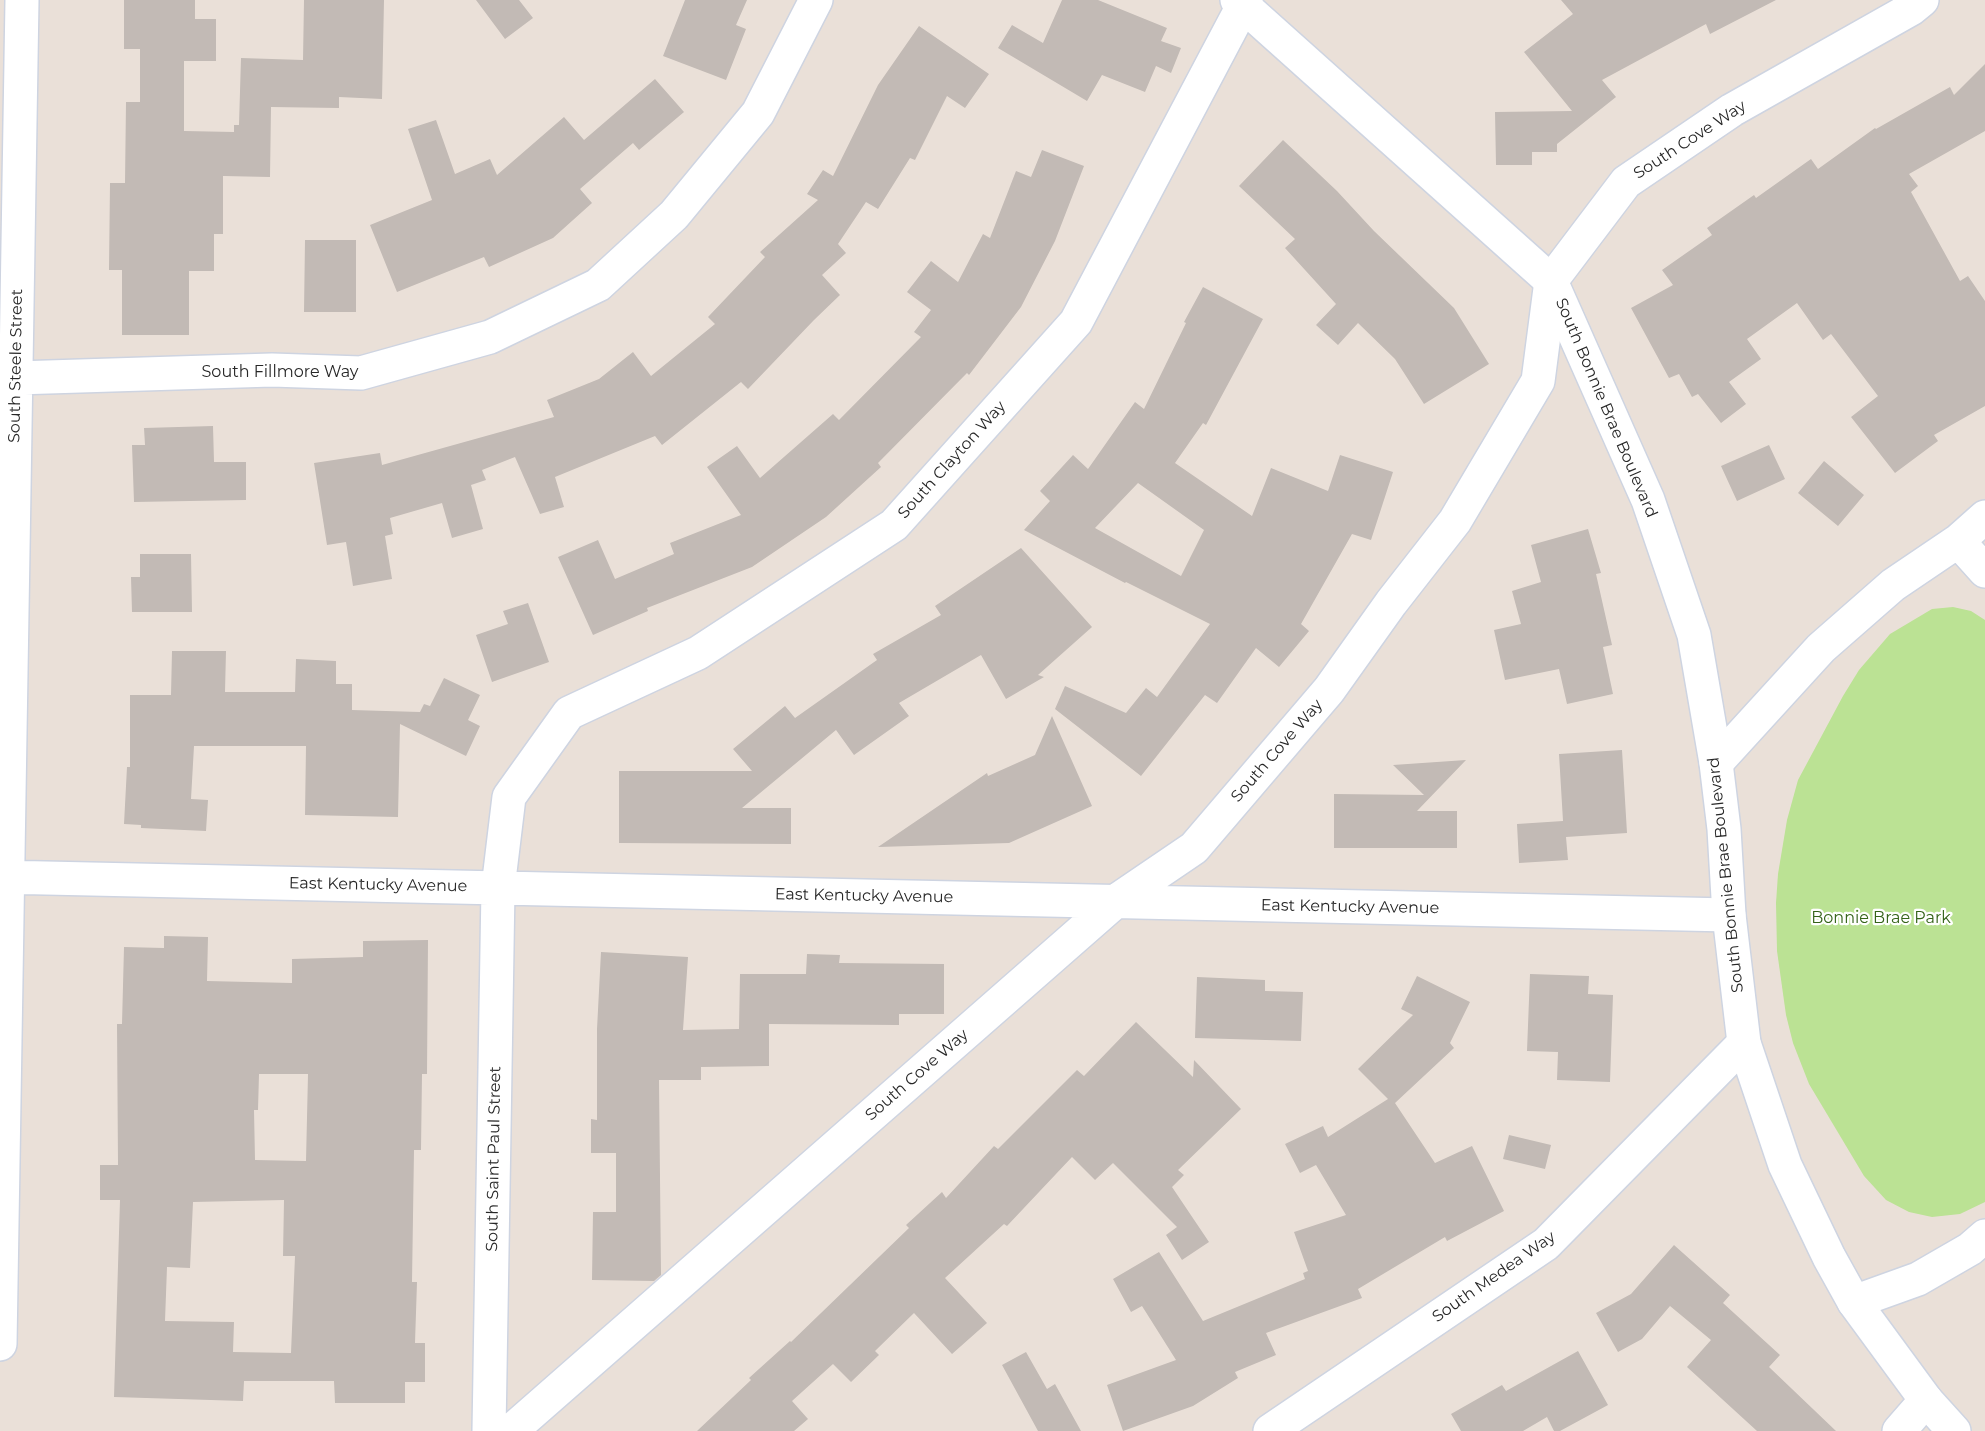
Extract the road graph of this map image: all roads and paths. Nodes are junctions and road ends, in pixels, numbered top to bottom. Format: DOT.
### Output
graph roads {
  1 [pos="22,0"];
  2 [pos="816,0"];
  3 [pos="1922,0"];
  4 [pos="1242,2"];
  5 [pos="1551,281"];
  6 [pos="8,377"];
  7 [pos="1985,517"];
  8 [pos="1958,541"];
  9 [pos="1985,572"];
  10 [pos="1716,763"];
  11 [pos="4,877"];
  12 [pos="498,888"];
  13 [pos="1116,901"];
  14 [pos="1729,915"];
  15 [pos="1744,1043"];
  16 [pos="1985,1236"];
  17 [pos="1854,1302"];
  18 [pos="0,1344"];
  19 [pos="1926,1400"];
  20 [pos="489,1431"];
  21 [pos="511,1431"];
  22 [pos="1270,1431"];
  23 [pos="1899,1431"];
  24 [pos="1954,1431"];
  1 -- 6 [label="street, South Steele Street"];
  2 -- 6 [label="street, South Fillmore Way"];
  3 -- 5 [label="street, South Cove Way"];
  4 -- 5 [label="street, South Bonnie Brae Boulevard"];
  4 -- 12 [label="street, South Clayton Way"];
  5 -- 10 [label="street, South Bonnie Brae Boulevard"];
  5 -- 13 [label="street, South Cove Way"];
  6 -- 11 [label="street, South Steele Street"];
  7 -- 8 [label="street"];
  8 -- 9 [label="street"];
  8 -- 10 [label="street"];
  10 -- 14 [label="street, South Bonnie Brae Boulevard"];
  11 -- 12 [label="street, East Kentucky Avenue"];
  11 -- 18 [label="street, South Steele Street"];
  12 -- 13 [label="street, East Kentucky Avenue"];
  12 -- 20 [label="street, South Saint Paul Street"];
  13 -- 14 [label="street, East Kentucky Avenue"];
  13 -- 21 [label="street, South Cove Way"];
  14 -- 15 [label="street, South Bonnie Brae Boulevard"];
  15 -- 17 [label="street, South Bonnie Brae Boulevard"];
  15 -- 22 [label="street, South Medea Way"];
  16 -- 17 [label="street"];
  17 -- 19 [label="street, South Bonnie Brae Boulevard"];
  19 -- 23 [label="street"];
  19 -- 24 [label="street, South Bonnie Brae Boulevard"];
}
